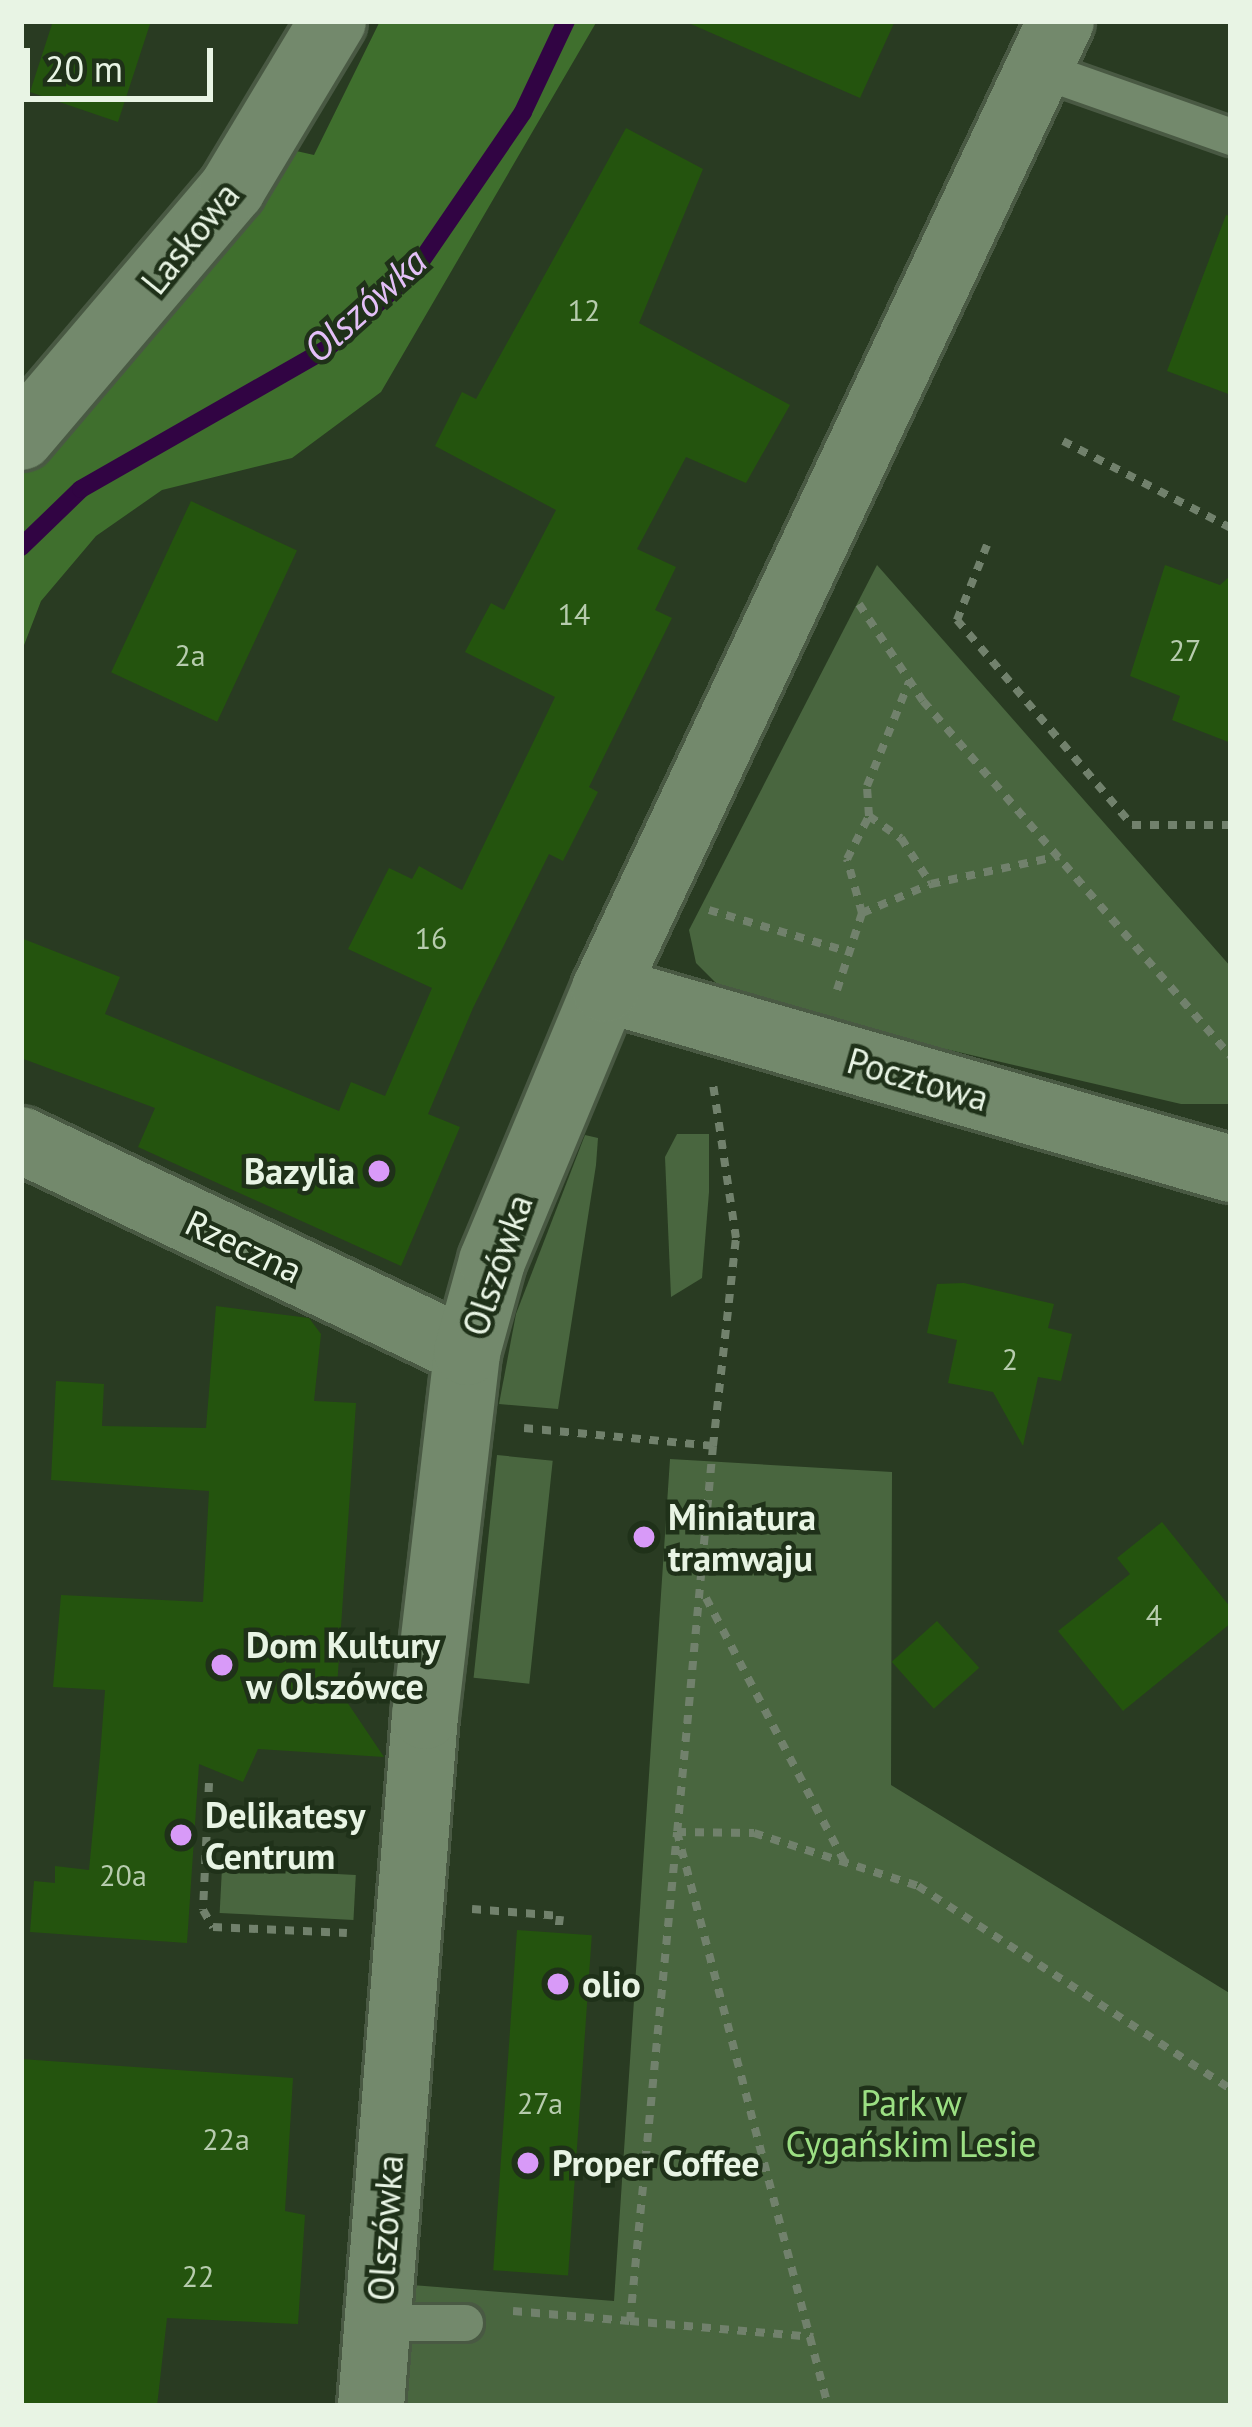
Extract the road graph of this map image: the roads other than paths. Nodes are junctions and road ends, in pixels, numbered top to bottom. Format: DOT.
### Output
graph roads {
  1 [pos="333,21"];
  2 [pos="1049,45"];
  3 [pos="1231,137"];
  4 [pos="21,437"];
  5 [pos="605,988"];
  6 [pos="21,1140"];
  7 [pos="1231,1169"];
  8 [pos="467,1352"];
  9 [pos="478,2316"];
  10 [pos="378,2323"];
  11 [pos="371,2406"];
  1 -- 4 [label="street, Laskowa"];
  2 -- 3 [label="lane"];
  2 -- 5 [label="street, Olszówka"];
  5 -- 7 [label="street, Pocztowa"];
  5 -- 8 [label="street, Olszówka"];
  6 -- 8 [label="street, Rzeczna"];
  8 -- 10 [label="street, Olszówka"];
  9 -- 10 [label="lane"];
  10 -- 11 [label="street, Olszówka"];
}
